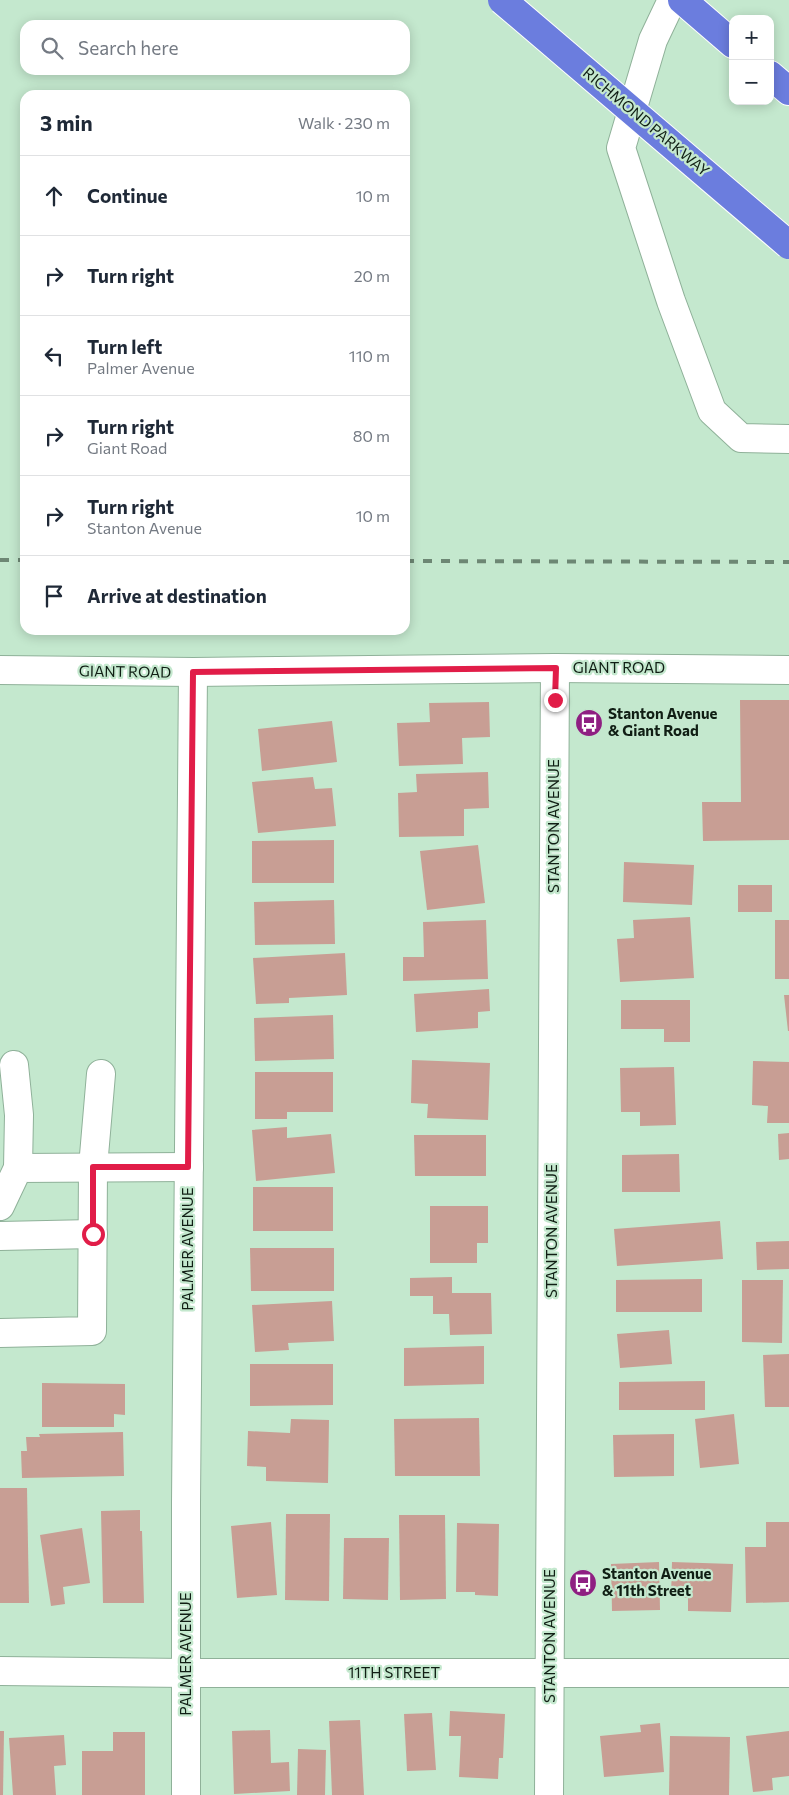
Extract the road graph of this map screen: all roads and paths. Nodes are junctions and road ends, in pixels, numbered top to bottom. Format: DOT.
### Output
graph roads {
  1 [pos="502,0"];
  2 [pos="672,0"];
  3 [pos="682,0"];
  4 [pos="729,41"];
  5 [pos="774,79"];
  6 [pos="789,92"];
  7 [pos="789,245"];
  8 [pos="789,439"];
  9 [pos="556,668"];
  10 [pos="0,670"];
  11 [pos="789,670"];
  12 [pos="193,672"];
  13 [pos="14,1065"];
  14 [pos="101,1074"];
  15 [pos="93,1167"];
  16 [pos="188,1167"];
  17 [pos="18,1168"];
  18 [pos="0,1206"];
  19 [pos="93,1234"];
  20 [pos="0,1236"];
  21 [pos="0,1333"];
  22 [pos="0,1671"];
  23 [pos="186,1673"];
  24 [pos="549,1673"];
  25 [pos="789,1673"];
  26 [pos="186,1795"];
  27 [pos="549,1795"];
  1 -- 7 [label="highway, RICHMOND PARKWAY, bridge"];
  2 -- 8 [label="street"];
  3 -- 4 [label="highway"];
  5 -- 6 [label="highway"];
  9 -- 11 [label="street, GIANT ROAD"];
  9 -- 12 [label="street, GIANT ROAD"];
  9 -- 24 [label="street, STANTON AVENUE"];
  10 -- 12 [label="street, GIANT ROAD"];
  12 -- 16 [label="street, PALMER AVENUE"];
  13 -- 17 [label="street"];
  14 -- 15 [label="street"];
  15 -- 16 [label="street"];
  15 -- 17 [label="street"];
  15 -- 19 [label="street"];
  16 -- 23 [label="street, PALMER AVENUE"];
  17 -- 18 [label="street"];
  19 -- 20 [label="street"];
  19 -- 21 [label="street"];
  22 -- 23 [label="street, 11TH STREET"];
  23 -- 24 [label="street, 11TH STREET"];
  23 -- 26 [label="street, PALMER AVENUE"];
  24 -- 25 [label="street, 11TH STREET"];
  24 -- 27 [label="street, STANTON AVENUE"];
}
